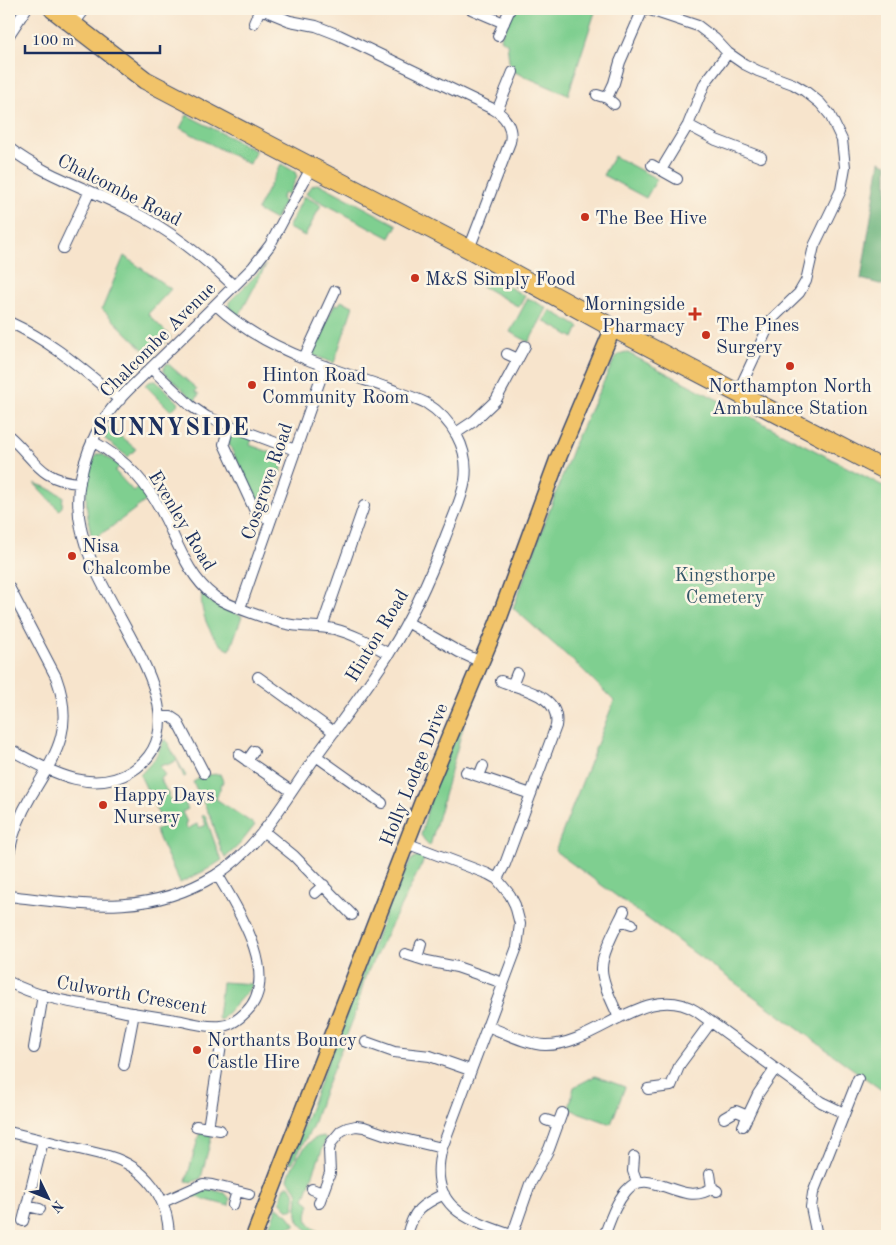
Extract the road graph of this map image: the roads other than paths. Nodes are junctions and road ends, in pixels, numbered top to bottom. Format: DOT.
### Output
graph roads {
  1 [pos="26,9"];
  2 [pos="53,9"];
  3 [pos="85,9"];
  4 [pos="261,9"];
  5 [pos="471,9"];
  6 [pos="510,9"];
  7 [pos="645,9"];
  8 [pos="254,23"];
  9 [pos="504,23"];
  10 [pos="73,25"];
  11 [pos="9,35"];
  12 [pos="498,36"];
  13 [pos="728,52"];
  14 [pos="512,72"];
  15 [pos="606,99"];
  16 [pos="497,111"];
  17 [pos="688,125"];
  18 [pos="9,148"];
  19 [pos="760,157"];
  20 [pos="311,168"];
  21 [pos="677,179"];
  22 [pos="90,190"];
  23 [pos="63,248"];
  24 [pos="469,249"];
  25 [pos="234,286"];
  26 [pos="334,291"];
  27 [pos="216,305"];
  28 [pos="9,322"];
  29 [pos="613,328"];
  30 [pos="525,346"];
  31 [pos="507,354"];
  32 [pos="304,358"];
  33 [pos="518,359"];
  34 [pos="325,366"];
  35 [pos="151,368"];
  36 [pos="738,392"];
  37 [pos="120,400"];
  38 [pos="229,426"];
  39 [pos="456,433"];
  40 [pos="9,436"];
  41 [pos="92,441"];
  42 [pos="295,450"];
  43 [pos="887,471"];
  44 [pos="80,483"];
  45 [pos="364,506"];
  46 [pos="271,519"];
  47 [pos="9,587"];
  48 [pos="240,608"];
  49 [pos="407,622"];
  50 [pos="322,627"];
  51 [pos="389,654"];
  52 [pos="481,662"];
  53 [pos="517,673"];
  54 [pos="258,677"];
  55 [pos="500,681"];
  56 [pos="512,686"];
  57 [pos="160,717"];
  58 [pos="334,732"];
  59 [pos="9,750"];
  60 [pos="254,751"];
  61 [pos="316,756"];
  62 [pos="483,766"];
  63 [pos="48,770"];
  64 [pos="466,772"];
  65 [pos="204,773"];
  66 [pos="479,776"];
  67 [pos="291,791"];
  68 [pos="531,794"];
  69 [pos="382,803"];
  70 [pos="263,831"];
  71 [pos="406,843"];
  72 [pos="9,853"];
  73 [pos="218,874"];
  74 [pos="497,879"];
  75 [pos="324,885"];
  76 [pos="315,893"];
  77 [pos="9,896"];
  78 [pos="352,915"];
  79 [pos="632,924"];
  80 [pos="422,944"];
  81 [pos="405,954"];
  82 [pos="417,958"];
  83 [pos="9,982"];
  84 [pos="503,983"];
  85 [pos="43,995"];
  86 [pos="134,1013"];
  87 [pos="619,1018"];
  88 [pos="711,1022"];
  89 [pos="220,1026"];
  90 [pos="487,1026"];
  91 [pos="372,1041"];
  92 [pos="34,1048"];
  93 [pos="124,1065"];
  94 [pos="776,1069"];
  95 [pos="470,1070"];
  96 [pos="858,1079"];
  97 [pos="648,1089"];
  98 [pos="562,1113"];
  99 [pos="844,1113"];
  100 [pos="748,1116"];
  101 [pos="724,1118"];
  102 [pos="546,1120"];
  103 [pos="558,1124"];
  104 [pos="196,1126"];
  105 [pos="744,1126"];
  106 [pos="208,1128"];
  107 [pos="220,1130"];
  108 [pos="9,1132"];
  109 [pos="43,1141"];
  110 [pos="442,1148"];
  111 [pos="634,1157"];
  112 [pos="710,1174"];
  113 [pos="637,1182"];
  114 [pos="237,1191"];
  115 [pos="249,1194"];
  116 [pos="444,1194"];
  117 [pos="318,1195"];
  118 [pos="163,1202"];
  119 [pos="233,1205"];
  120 [pos="27,1206"];
  121 [pos="40,1210"];
  122 [pos="23,1220"];
  123 [pos="169,1236"];
  124 [pos="254,1236"];
  125 [pos="407,1236"];
  126 [pos="513,1236"];
  127 [pos="604,1236"];
  128 [pos="817,1236"];
  1 -- 11 [label="street"];
  2 -- 10 [label="highway"];
  3 -- 10 [label="street"];
  4 -- 8 [label="street"];
  4 -- 16 [label="street"];
  5 -- 9 [label="street"];
  6 -- 9 [label="street"];
  7 -- 13 [label="street"];
  7 -- 15 [label="street"];
  9 -- 12 [label="street"];
  10 -- 20 [label="highway"];
  13 -- 17 [label="street"];
  13 -- 36 [label="street"];
  14 -- 16 [label="street"];
  16 -- 24 [label="street"];
  17 -- 19 [label="street"];
  17 -- 21 [label="street"];
  18 -- 22 [label="street, Chalcombe Road"];
  20 -- 24 [label="highway"];
  20 -- 25 [label="street, Chalcombe Avenue"];
  22 -- 23 [label="street"];
  22 -- 25 [label="street, Chalcombe Road"];
  24 -- 29 [label="highway"];
  25 -- 27 [label="street, Chalcombe Avenue"];
  26 -- 32 [label="street"];
  27 -- 32 [label="street, Hinton Road"];
  27 -- 35 [label="street, Chalcombe Avenue"];
  28 -- 37 [label="street"];
  29 -- 36 [label="highway"];
  29 -- 52 [label="main road, Holly Lodge Drive"];
  30 -- 33 [label="street"];
  31 -- 33 [label="street"];
  32 -- 34 [label="street, Hinton Road"];
  33 -- 39 [label="street"];
  34 -- 39 [label="street, Hinton Road"];
  34 -- 42 [label="street, Cosgrove Road"];
  35 -- 37 [label="street, Chalcombe Avenue"];
  35 -- 38 [label="street"];
  36 -- 43 [label="highway"];
  37 -- 41 [label="street, Chalcombe Avenue"];
  38 -- 42 [label="street"];
  38 -- 46 [label="street"];
  39 -- 49 [label="street, Hinton Road"];
  40 -- 44 [label="street"];
  41 -- 44 [label="street, Chalcombe Avenue"];
  41 -- 48 [label="street, Evenley Road"];
  42 -- 46 [label="street, Cosgrove Road"];
  44 -- 57 [label="street, Chalcombe Avenue"];
  45 -- 50 [label="street"];
  46 -- 48 [label="street, Cosgrove Road"];
  47 -- 63 [label="street"];
  48 -- 50 [label="street, Evenley Road"];
  49 -- 51 [label="street, Hinton Road"];
  49 -- 52 [label="street"];
  50 -- 51 [label="street, Evenley Road"];
  51 -- 58 [label="street, Hinton Road"];
  52 -- 71 [label="main road, Holly Lodge Drive"];
  53 -- 56 [label="street"];
  54 -- 58 [label="street"];
  55 -- 56 [label="street"];
  56 -- 68 [label="street"];
  57 -- 63 [label="street, Chalcombe Avenue"];
  57 -- 65 [label="street"];
  58 -- 61 [label="street, Hinton Road"];
  59 -- 63 [label="street, Chalcombe Avenue"];
  60 -- 67 [label="street"];
  61 -- 67 [label="street, Hinton Road"];
  61 -- 69 [label="street"];
  62 -- 66 [label="street"];
  63 -- 72 [label="street"];
  64 -- 66 [label="street"];
  66 -- 68 [label="street"];
  67 -- 70 [label="street, Hinton Road"];
  68 -- 74 [label="street"];
  70 -- 73 [label="street, Hinton Road"];
  70 -- 75 [label="street"];
  71 -- 74 [label="street"];
  71 -- 124 [label="main road, Holly Lodge Drive"];
  73 -- 77 [label="street, Hinton Road"];
  73 -- 89 [label="street, Culworth Crescent"];
  74 -- 84 [label="street"];
  75 -- 76 [label="street"];
  75 -- 78 [label="street"];
  79 -- 87 [label="street"];
  80 -- 82 [label="street"];
  81 -- 82 [label="street"];
  82 -- 84 [label="street"];
  83 -- 85 [label="street, Culworth Crescent"];
  84 -- 90 [label="street"];
  85 -- 86 [label="street, Culworth Crescent"];
  85 -- 92 [label="street"];
  86 -- 89 [label="street, Culworth Crescent"];
  86 -- 93 [label="street"];
  87 -- 88 [label="street"];
  87 -- 90 [label="street"];
  88 -- 94 [label="street"];
  88 -- 97 [label="street"];
  89 -- 106 [label="street"];
  90 -- 95 [label="street"];
  91 -- 95 [label="street"];
  94 -- 99 [label="street"];
  94 -- 100 [label="street"];
  95 -- 110 [label="street"];
  96 -- 99 [label="street"];
  98 -- 103 [label="street"];
  99 -- 128 [label="street"];
  100 -- 101 [label="street"];
  100 -- 105 [label="street"];
  102 -- 103 [label="street"];
  103 -- 126 [label="street"];
  104 -- 106 [label="street"];
  106 -- 107 [label="street"];
  108 -- 109 [label="street"];
  109 -- 118 [label="street"];
  109 -- 120 [label="street"];
  110 -- 116 [label="street"];
  110 -- 117 [label="street"];
  111 -- 113 [label="street"];
  112 -- 113 [label="street"];
  113 -- 127 [label="street"];
  114 -- 115 [label="street"];
  114 -- 118 [label="street"];
  114 -- 119 [label="street"];
  116 -- 125 [label="street"];
  116 -- 126 [label="street"];
  118 -- 123 [label="street"];
  120 -- 121 [label="street"];
  120 -- 122 [label="street"];
}
